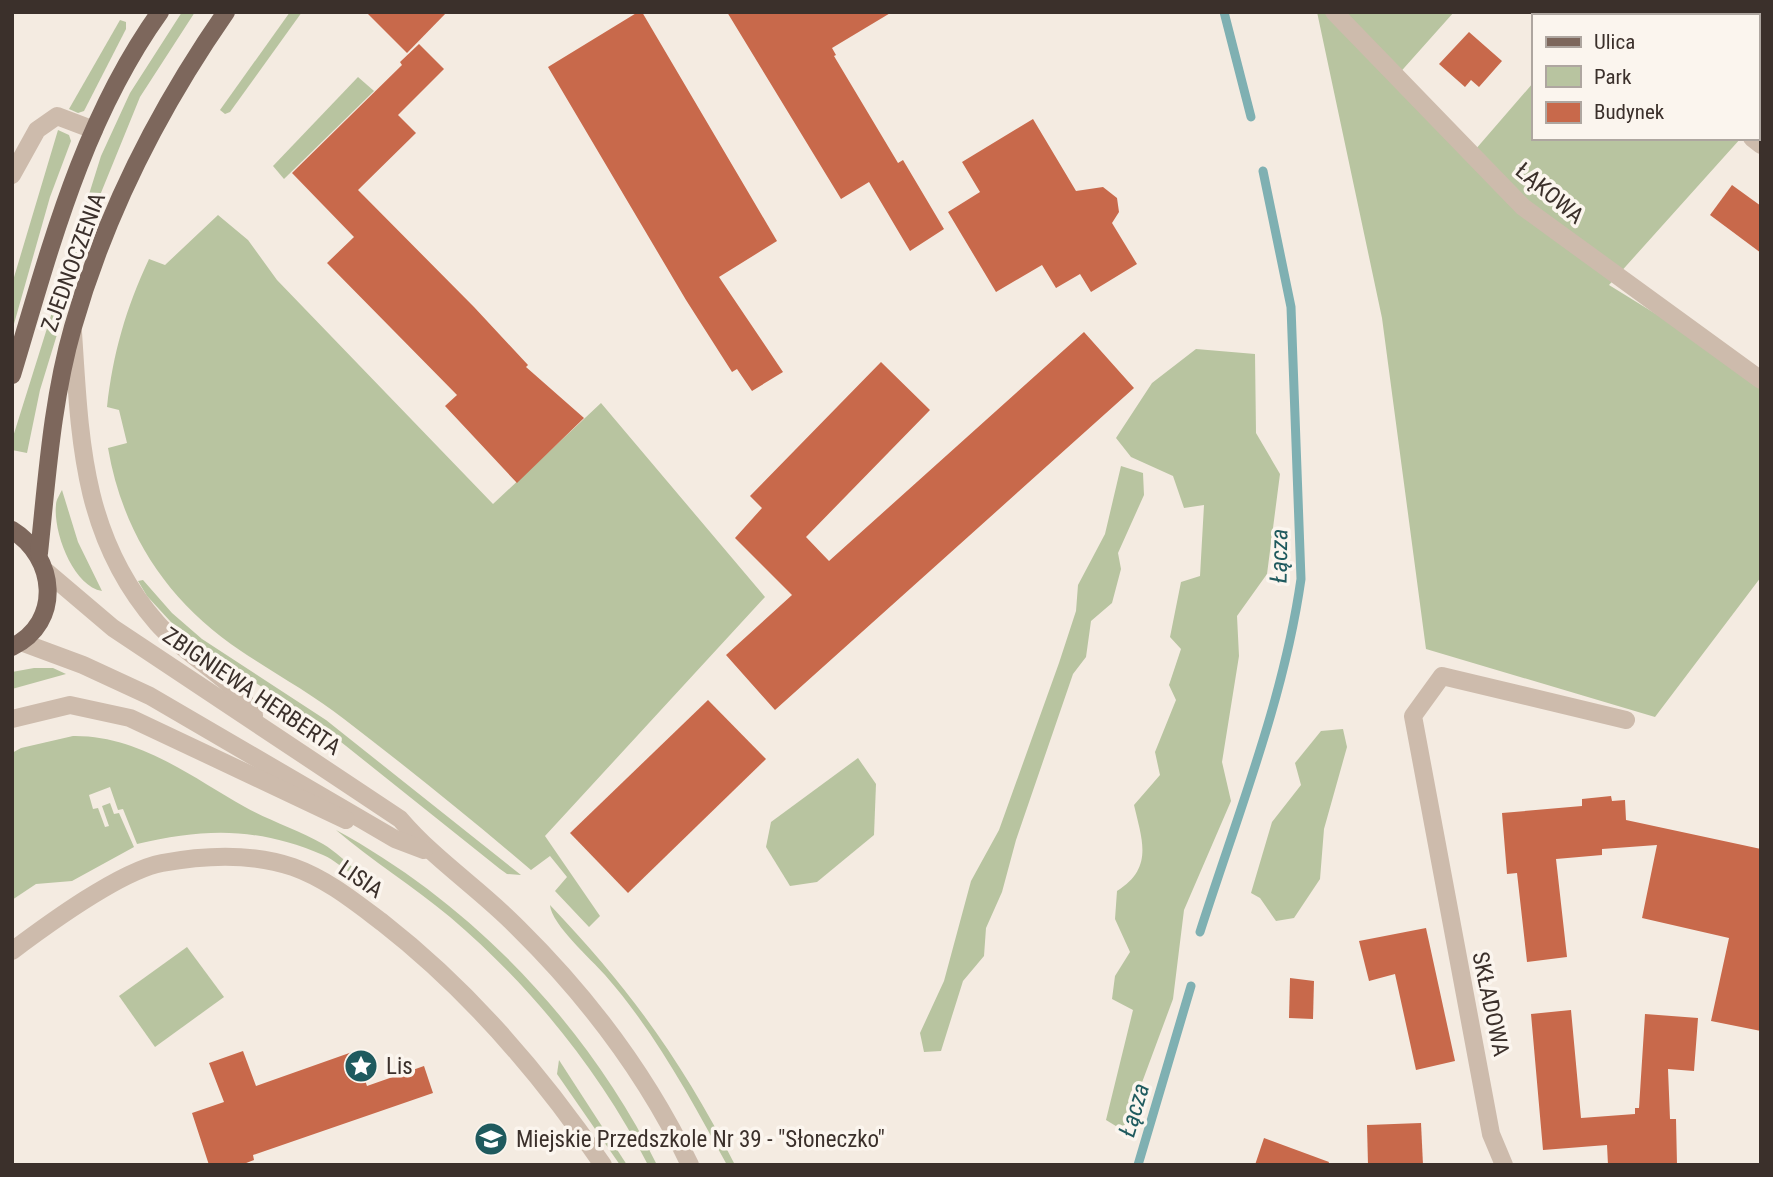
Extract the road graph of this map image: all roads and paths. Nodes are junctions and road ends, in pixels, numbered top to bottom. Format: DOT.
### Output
graph roads {
  1 [pos="160,12"];
  2 [pos="226,12"];
  3 [pos="1334,12"];
  4 [pos="94,130"];
  5 [pos="12,175"];
  6 [pos="73,327"];
  7 [pos="12,375"];
  8 [pos="1761,380"];
  9 [pos="12,530"];
  10 [pos="39,553"];
  11 [pos="47,572"];
  12 [pos="17,645"];
  13 [pos="12,719"];
  14 [pos="1626,720"];
  15 [pos="265,729"];
  16 [pos="370,825"];
  17 [pos="428,851"];
  18 [pos="12,951"];
  19 [pos="603,1165"];
  20 [pos="691,1165"];
  21 [pos="1504,1165"];
  1 -- 4 [label="main road, ZJEDNOCZENIA"];
  2 -- 6 [label="main road, ZJEDNOCZENIA"];
  3 -- 8 [label="street, ŁĄKOWA"];
  4 -- 5 [label="street"];
  4 -- 7 [label="main road, ZJEDNOCZENIA"];
  6 -- 10 [label="main road, ZJEDNOCZENIA"];
  6 -- 15 [label="street"];
  9 -- 10 [label="main road"];
  10 -- 11 [label="main road"];
  11 -- 12 [label="main road"];
  11 -- 15 [label="street, ZBIGNIEWA HERBERTA"];
  12 -- 16 [label="street, ZBIGNIEWA HERBERTA"];
  13 -- 16 [label="street"];
  14 -- 21 [label="street, SKŁADOWA"];
  15 -- 17 [label="street, ZBIGNIEWA HERBERTA"];
  16 -- 17 [label="street, ZBIGNIEWA HERBERTA"];
  17 -- 20 [label="street, ZBIGNIEWA HERBERTA"];
  18 -- 19 [label="street, LISIA"];
}
